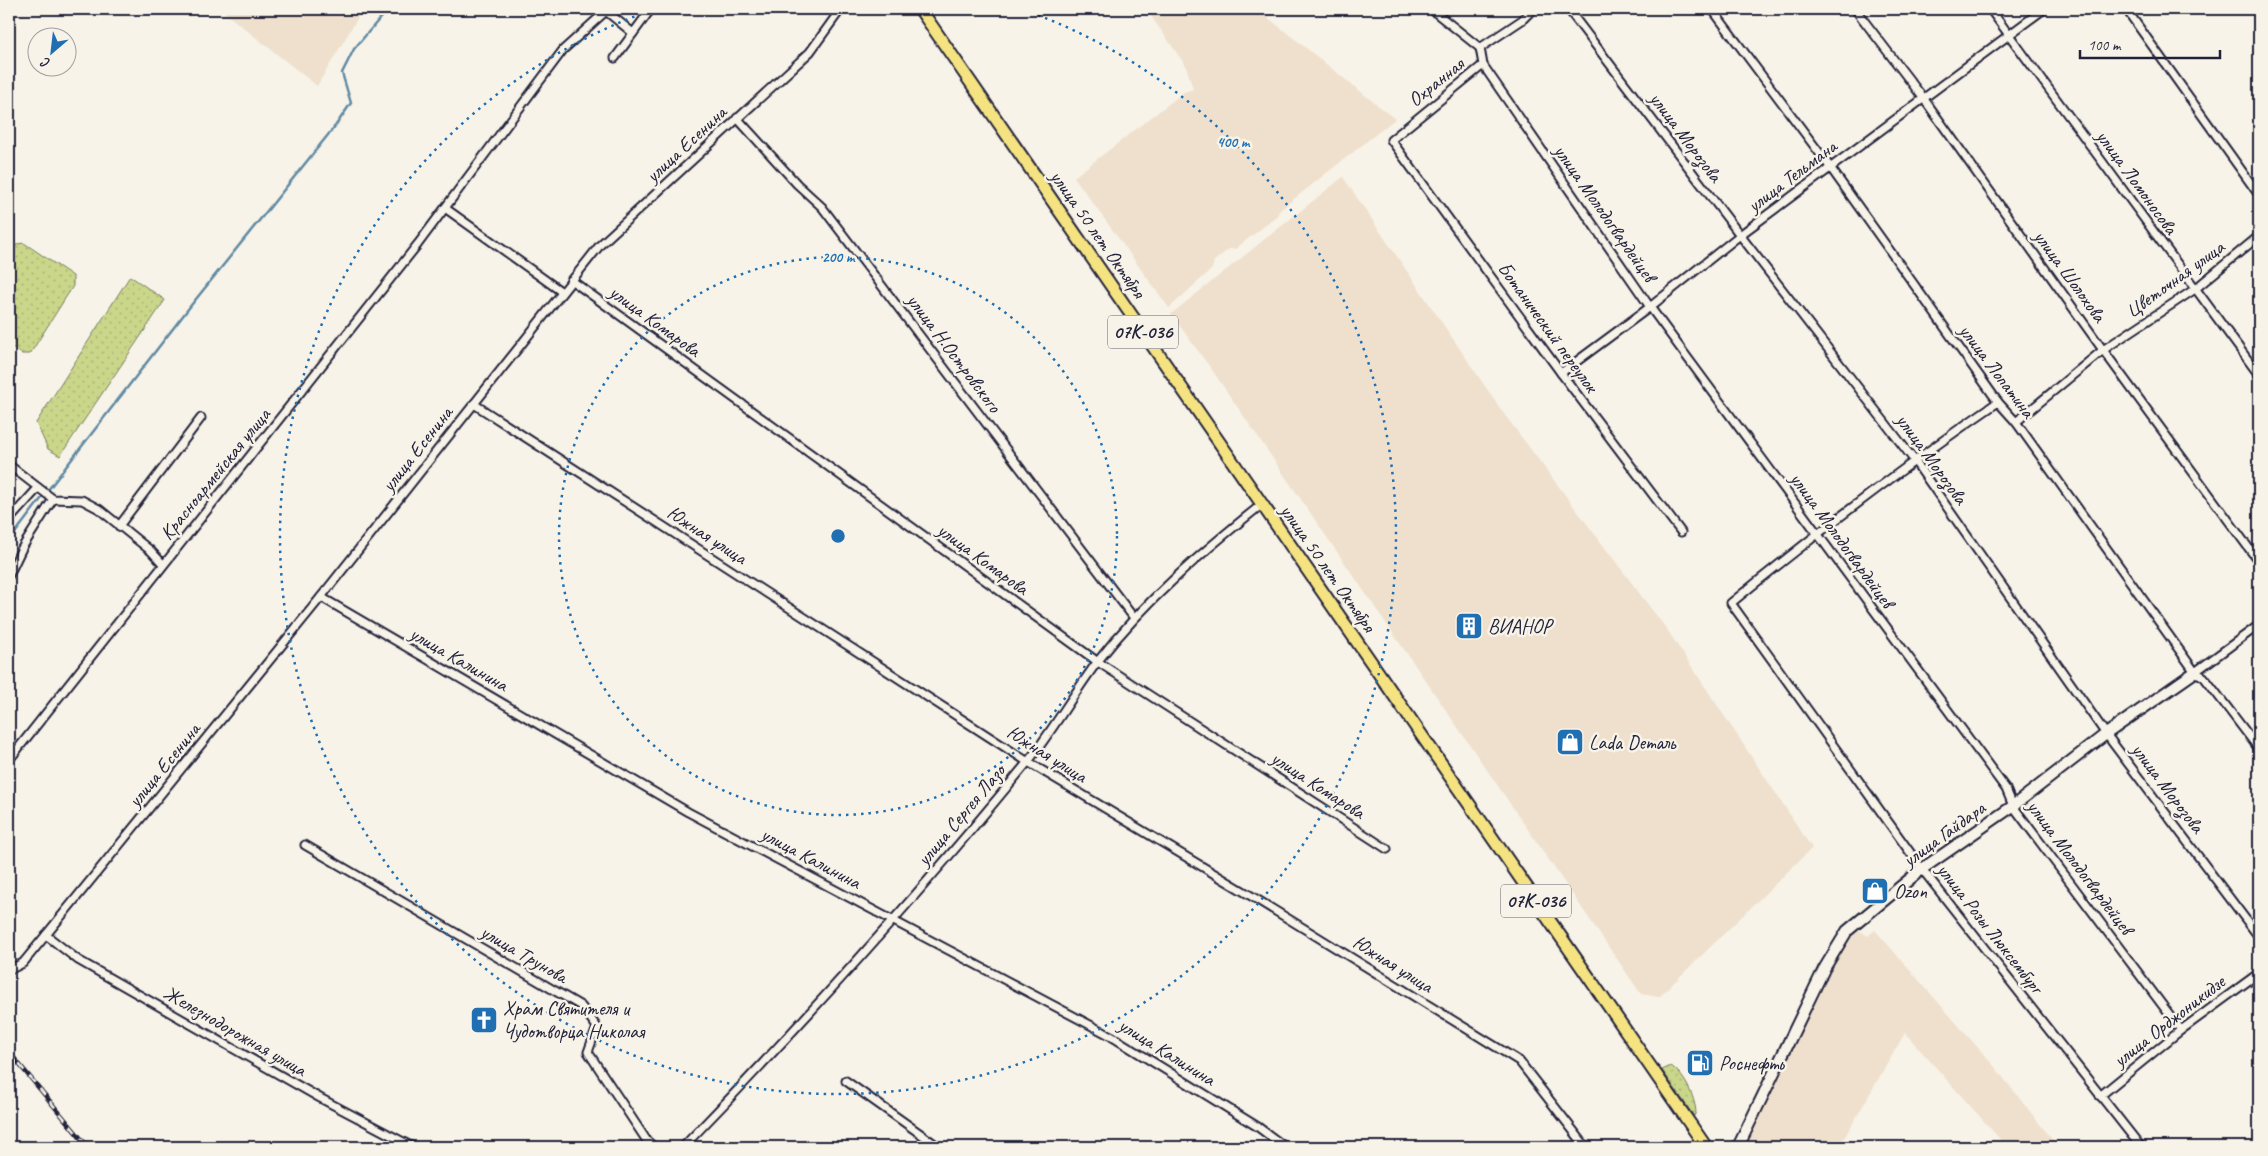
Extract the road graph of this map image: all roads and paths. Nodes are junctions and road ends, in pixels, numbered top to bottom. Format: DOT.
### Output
graph roads {
  1 [pos="651,9"];
  2 [pos="841,9"];
  3 [pos="920,9"];
  4 [pos="1430,9"];
  5 [pos="1533,9"];
  6 [pos="1568,9"];
  7 [pos="1712,9"];
  8 [pos="1855,9"];
  9 [pos="1990,9"];
  10 [pos="2044,9"];
  11 [pos="2126,9"];
  12 [pos="633,33"];
  13 [pos="2010,36"];
  14 [pos="1480,48"];
  15 [pos="615,58"];
  16 [pos="1483,65"];
  17 [pos="1924,99"];
  18 [pos="737,118"];
  19 [pos="1391,140"];
  20 [pos="1830,167"];
  21 [pos="2259,195"];
  22 [pos="445,208"];
  23 [pos="1740,235"];
  24 [pos="2259,236"];
  25 [pos="571,280"];
  26 [pos="2195,289"];
  27 [pos="562,292"];
  28 [pos="1650,307"];
  29 [pos="2103,350"];
  30 [pos="1561,373"];
  31 [pos="2259,375"];
  32 [pos="1998,402"];
  33 [pos="474,404"];
  34 [pos="202,418"];
  35 [pos="2016,422"];
  36 [pos="1914,460"];
  37 [pos="9,465"];
  38 [pos="38,488"];
  39 [pos="53,499"];
  40 [pos="1262,505"];
  41 [pos="9,520"];
  42 [pos="119,526"];
  43 [pos="1681,532"];
  44 [pos="1817,533"];
  45 [pos="2259,562"];
  46 [pos="163,564"];
  47 [pos="9,575"];
  48 [pos="321,597"];
  49 [pos="1134,618"];
  50 [pos="2259,625"];
  51 [pos="1098,662"];
  52 [pos="2195,672"];
  53 [pos="2106,734"];
  54 [pos="2259,749"];
  55 [pos="9,760"];
  56 [pos="1028,762"];
  57 [pos="2013,806"];
  58 [pos="304,845"];
  59 [pos="1387,849"];
  60 [pos="1922,869"];
  61 [pos="893,921"];
  62 [pos="46,936"];
  63 [pos="2259,937"];
  64 [pos="9,970"];
  65 [pos="2259,973"];
  66 [pos="2181,1030"];
  67 [pos="846,1081"];
  68 [pos="2100,1096"];
  69 [pos="413,1147"];
  70 [pos="654,1147"];
  71 [pos="683,1147"];
  72 [pos="939,1147"];
  73 [pos="1285,1147"];
  74 [pos="1586,1147"];
  75 [pos="1706,1147"];
  76 [pos="1738,1147"];
  77 [pos="2141,1147"];
  1 -- 12 [label="street"];
  2 -- 18 [label="street, улица Есенина"];
  3 -- 40 [label="main road, улица 50 лет Октября / 07К-036"];
  4 -- 14 [label="street"];
  5 -- 14 [label="street, Охранная"];
  6 -- 23 [label="street, улица Морозова"];
  7 -- 20 [label="street, улица Лопатина"];
  8 -- 17 [label="street, улица Шолохова"];
  9 -- 13 [label="street, улица Ломоносова"];
  10 -- 13 [label="street, улица Тельмана"];
  11 -- 21 [label="street"];
  12 -- 15 [label="street"];
  12 -- 22 [label="street, Красноармейская улица"];
  13 -- 17 [label="street, улица Тельмана"];
  13 -- 26 [label="street, улица Ломоносова"];
  14 -- 16 [label="street, Охранная"];
  16 -- 19 [label="street, Охранная"];
  16 -- 28 [label="street, улица Молодогвардейцев"];
  17 -- 20 [label="street, улица Тельмана"];
  17 -- 29 [label="street, улица Шолохова"];
  18 -- 25 [label="street, улица Есенина"];
  18 -- 49 [label="street, улица Н.Островского"];
  19 -- 30 [label="street, Ботанический переулок"];
  20 -- 23 [label="street, улица Тельмана"];
  20 -- 32 [label="street, улица Лопатина"];
  22 -- 27 [label="street"];
  22 -- 46 [label="street, Красноармейская улица"];
  23 -- 28 [label="street, улица Тельмана"];
  23 -- 36 [label="street, улица Морозова"];
  24 -- 26 [label="street, Цветочная улица"];
  25 -- 27 [label="street, улица Есенина"];
  25 -- 51 [label="street, улица Комарова"];
  26 -- 29 [label="street, Цветочная улица"];
  26 -- 31 [label="street, улица Ломоносова"];
  27 -- 33 [label="street, улица Есенина"];
  28 -- 30 [label="street, улица Тельмана"];
  28 -- 44 [label="street, улица Молодогвардейцев"];
  29 -- 35 [label="street, Цветочная улица"];
  29 -- 45 [label="street, улица Шолохова"];
  30 -- 43 [label="street, Ботанический переулок"];
  32 -- 35 [label="street, улица Лопатина"];
  32 -- 36 [label="street"];
  33 -- 48 [label="street, улица Есенина"];
  33 -- 56 [label="street, Южная улица"];
  34 -- 42 [label="street"];
  35 -- 52 [label="street, улица Лопатина"];
  36 -- 44 [label="street"];
  36 -- 53 [label="street, улица Морозова"];
  37 -- 38 [label="street"];
  38 -- 39 [label="street"];
  38 -- 41 [label="street"];
  39 -- 42 [label="street"];
  39 -- 47 [label="street"];
  40 -- 49 [label="street, улица Сергея Лазо"];
  40 -- 75 [label="main road, улица 50 лет Октября / 07К-036"];
  42 -- 46 [label="street"];
  44 -- 57 [label="street, улица Молодогвардейцев"];
  44 -- 60 [label="street, улица Розы Люксембург"];
  46 -- 55 [label="street, Красноармейская улица"];
  48 -- 61 [label="street, улица Калинина"];
  48 -- 62 [label="street, улица Есенина"];
  49 -- 51 [label="street, улица Сергея Лазо"];
  50 -- 52 [label="street, улица Гайдара"];
  51 -- 56 [label="street, улица Сергея Лазо"];
  51 -- 59 [label="street, улица Комарова"];
  52 -- 53 [label="street, улица Гайдара"];
  52 -- 54 [label="street, улица Лопатина"];
  53 -- 57 [label="street, улица Гайдара"];
  53 -- 63 [label="street, улица Морозова"];
  56 -- 61 [label="street, улица Сергея Лазо"];
  56 -- 74 [label="street, Южная улица"];
  57 -- 60 [label="street, улица Гайдара"];
  57 -- 66 [label="street, улица Молодогвардейцев"];
  58 -- 70 [label="street, улица Трунова"];
  60 -- 68 [label="street, улица Розы Люксембург"];
  60 -- 76 [label="street, улица Гайдара"];
  61 -- 71 [label="street, улица Сергея Лазо"];
  61 -- 73 [label="street, улица Калинина"];
  62 -- 64 [label="street"];
  62 -- 69 [label="street, Железнодорожная улица"];
  65 -- 66 [label="street, улица Орджоникидзе"];
  66 -- 68 [label="street, улица Орджоникидзе"];
  67 -- 72 [label="street"];
  68 -- 77 [label="street, улица Розы Люксембург"];
}
